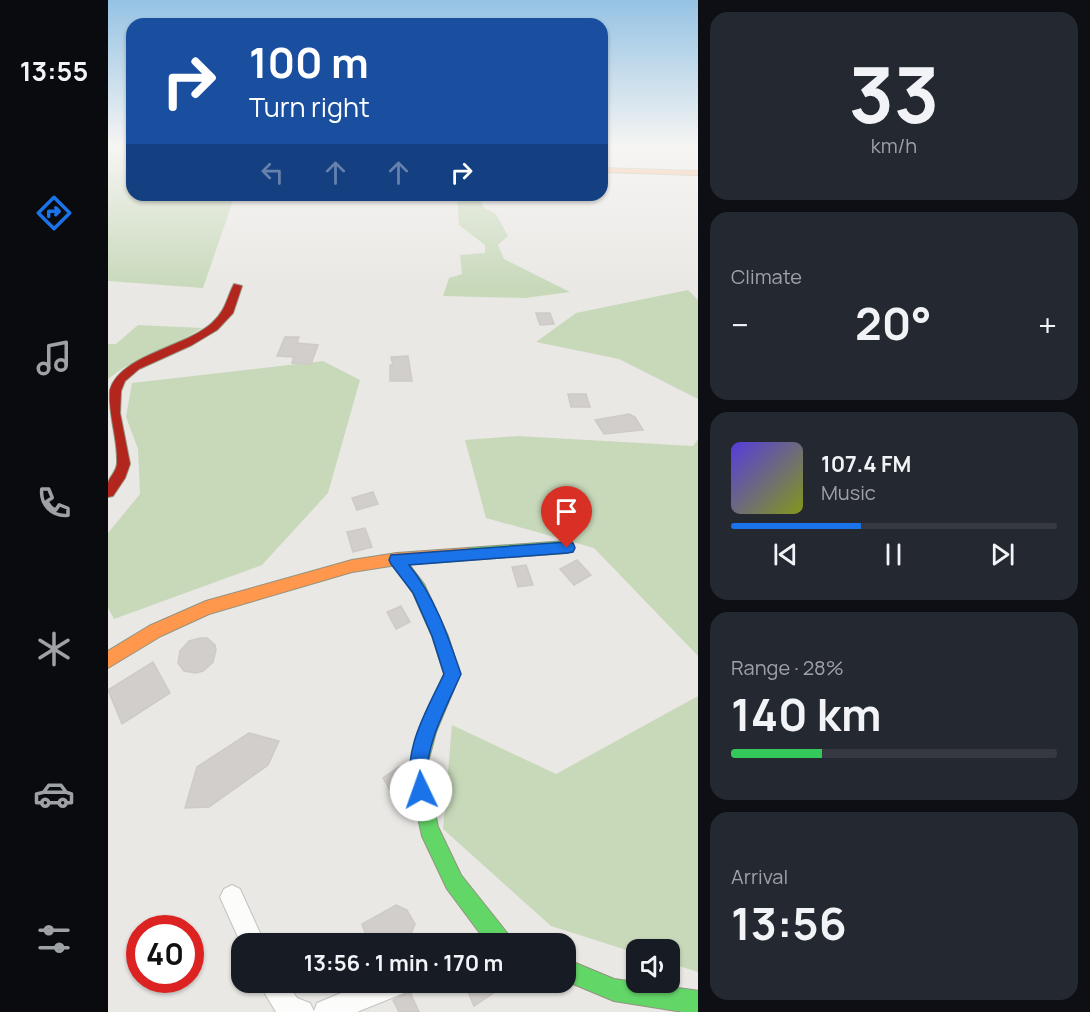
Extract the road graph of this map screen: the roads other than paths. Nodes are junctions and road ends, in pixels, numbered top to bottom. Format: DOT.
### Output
graph roads {
  1 [pos="237,286"];
  2 [pos="108,492"];
  3 [pos="567,548"];
  4 [pos="397,560"];
  5 [pos="108,660"];
  6 [pos="232,897"];
  7 [pos="248,933"];
  8 [pos="492,933"];
  9 [pos="576,974"];
  10 [pos="278,993"];
  11 [pos="373,993"];
  12 [pos="698,1003"];
  13 [pos="301,1012"];
  14 [pos="326,1012"];
  1 -- 2 [label="street"];
  3 -- 4 [label="street"];
  4 -- 5 [label="street"];
  4 -- 8 [label="street"];
  6 -- 7 [label="street"];
  9 -- 12 [label="street"];
  10 -- 13 [label="street"];
  11 -- 14 [label="street"];
}
